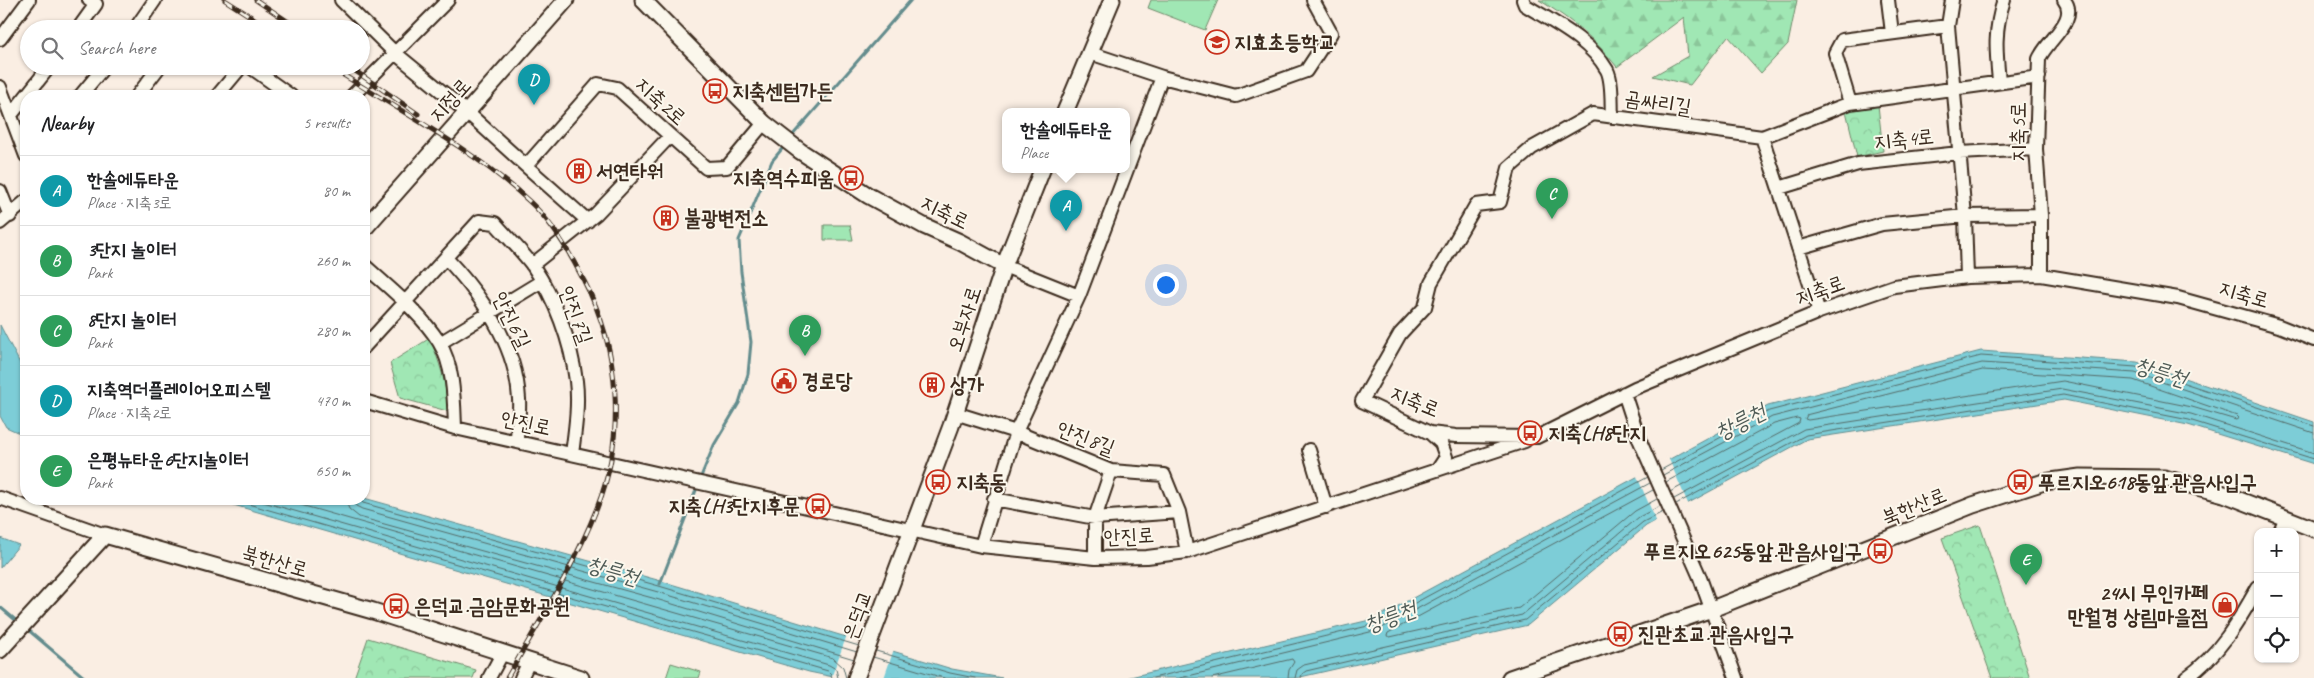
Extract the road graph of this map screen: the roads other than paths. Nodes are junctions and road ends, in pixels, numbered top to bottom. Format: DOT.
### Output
graph roads {
  1 [pos="29,0"];
  2 [pos="89,0"];
  3 [pos="155,0"];
  4 [pos="341,0"];
  5 [pos="448,0"];
  6 [pos="566,0"];
  7 [pos="643,0"];
  8 [pos="1112,0"];
  9 [pos="1314,0"];
  10 [pos="1523,0"];
  11 [pos="1888,0"];
  12 [pos="1952,0"];
  13 [pos="2004,0"];
  14 [pos="2064,0"];
  15 [pos="84,20"];
  16 [pos="141,20"];
  17 [pos="361,20"];
  18 [pos="1948,26"];
  19 [pos="370,28"];
  20 [pos="1892,34"];
  21 [pos="0,39"];
  22 [pos="395,53"];
  23 [pos="1090,54"];
  24 [pos="43,75"];
  25 [pos="99,75"];
  26 [pos="153,75"];
  27 [pos="234,75"];
  28 [pos="261,75"];
  29 [pos="1162,77"];
  30 [pos="2039,77"];
  31 [pos="1999,81"];
  32 [pos="0,87"];
  33 [pos="1954,89"];
  34 [pos="30,90"];
  35 [pos="89,90"];
  36 [pos="142,90"];
  37 [pos="222,90"];
  38 [pos="282,90"];
  39 [pos="358,90"];
  40 [pos="20,103"];
  41 [pos="1850,103"];
  42 [pos="1067,108"];
  43 [pos="468,113"];
  44 [pos="10,115"];
  45 [pos="1612,117"];
  46 [pos="764,123"];
  47 [pos="670,136"];
  48 [pos="1762,137"];
  49 [pos="20,141"];
  50 [pos="2036,149"];
  51 [pos="1959,153"];
  52 [pos="1130,161"];
  53 [pos="526,166"];
  54 [pos="1041,173"];
  55 [pos="1126,173"];
  56 [pos="1779,188"];
  57 [pos="0,191"];
  58 [pos="20,206"];
  59 [pos="2041,215"];
  60 [pos="1965,216"];
  61 [pos="5,219"];
  62 [pos="370,221"];
  63 [pos="588,221"];
  64 [pos="1798,248"];
  65 [pos="446,258"];
  66 [pos="532,265"];
  67 [pos="1004,266"];
  68 [pos="370,271"];
  69 [pos="2041,276"];
  70 [pos="1968,277"];
  71 [pos="542,281"];
  72 [pos="1079,296"];
  73 [pos="405,303"];
  74 [pos="1818,312"];
  75 [pos="490,314"];
  76 [pos="2314,340"];
  77 [pos="370,341"];
  78 [pos="440,343"];
  79 [pos="1624,393"];
  80 [pos="370,403"];
  81 [pos="955,413"];
  82 [pos="455,428"];
  83 [pos="1016,432"];
  84 [pos="1430,433"];
  85 [pos="1537,437"];
  86 [pos="517,441"];
  87 [pos="1309,450"];
  88 [pos="572,454"];
  89 [pos="1438,469"];
  90 [pos="1111,471"];
  91 [pos="0,498"];
  92 [pos="994,499"];
  93 [pos="1326,507"];
  94 [pos="1178,512"];
  95 [pos="1096,518"];
  96 [pos="2283,525"];
  97 [pos="2314,529"];
  98 [pos="911,530"];
  99 [pos="105,535"];
  100 [pos="980,546"];
  101 [pos="1187,552"];
  102 [pos="1095,558"];
  103 [pos="897,567"];
  104 [pos="2254,593"];
  105 [pos="1712,609"];
  106 [pos="3,646"];
  107 [pos="503,652"];
  108 [pos="529,662"];
  109 [pos="489,678"];
  110 [pos="521,678"];
  111 [pos="581,678"];
  112 [pos="856,678"];
  113 [pos="1510,678"];
  114 [pos="1736,678"];
  115 [pos="2186,678"];
  1 -- 21 [label="street"];
  2 -- 15 [label="street"];
  3 -- 16 [label="street"];
  4 -- 17 [label="street"];
  5 -- 22 [label="street"];
  6 -- 43 [label="main road, 지정로"];
  7 -- 46 [label="main road"];
  8 -- 23 [label="main road"];
  9 -- 29 [label="street"];
  10 -- 45 [label="street, 곰싸리길"];
  11 -- 20 [label="street"];
  12 -- 18 [label="street"];
  13 -- 31 [label="street, 지축5로"];
  14 -- 30 [label="street, 지축5로"];
  18 -- 20 [label="street"];
  18 -- 33 [label="street"];
  19 -- 22 [label="street"];
  20 -- 41 [label="street"];
  22 -- 39 [label="street"];
  22 -- 43 [label="street"];
  23 -- 29 [label="street"];
  23 -- 42 [label="main road"];
  24 -- 34 [label="street"];
  25 -- 35 [label="street"];
  26 -- 36 [label="street"];
  27 -- 37 [label="street"];
  28 -- 38 [label="street"];
  29 -- 52 [label="street"];
  30 -- 31 [label="street, 지축4로"];
  30 -- 50 [label="street, 지축5로"];
  31 -- 33 [label="street, 지축4로"];
  32 -- 44 [label="street"];
  33 -- 41 [label="street, 지축4로"];
  33 -- 51 [label="street"];
  40 -- 44 [label="street"];
  41 -- 48 [label="street, 지축4로"];
  43 -- 53 [label="street"];
  43 -- 62 [label="main road, 지정로"];
  44 -- 49 [label="street"];
  45 -- 48 [label="street, 곰싸리길"];
  45 -- 84 [label="street, 지축로"];
  46 -- 47 [label="street, 지축2로"];
  46 -- 67 [label="main road, 지축로"];
  47 -- 53 [label="street, 지축2로"];
  47 -- 63 [label="street"];
  48 -- 56 [label="street"];
  50 -- 51 [label="street, 지축4로"];
  50 -- 59 [label="street, 지축5로"];
  51 -- 56 [label="street, 지축4로"];
  51 -- 60 [label="street"];
  53 -- 63 [label="street"];
  54 -- 67 [label="main road, 오부자로"];
  55 -- 72 [label="street"];
  56 -- 64 [label="street"];
  57 -- 61 [label="street"];
  58 -- 61 [label="street"];
  59 -- 60 [label="street"];
  59 -- 69 [label="street, 지축5로"];
  60 -- 64 [label="street"];
  60 -- 70 [label="street"];
  63 -- 66 [label="street"];
  64 -- 74 [label="street"];
  65 -- 66 [label="street, 안진7길"];
  65 -- 73 [label="street"];
  65 -- 75 [label="street, 안진6길"];
  66 -- 71 [label="street, 안진7길"];
  67 -- 72 [label="street, 지축로"];
  67 -- 81 [label="main road, 오부자로"];
  68 -- 73 [label="street"];
  69 -- 70 [label="street, 지축로"];
  69 -- 76 [label="street, 지축로"];
  70 -- 74 [label="street, 지축로"];
  71 -- 75 [label="street"];
  71 -- 88 [label="street, 안진7길"];
  72 -- 83 [label="street"];
  73 -- 77 [label="street"];
  73 -- 78 [label="street"];
  74 -- 79 [label="street, 지축로"];
  75 -- 78 [label="street"];
  75 -- 86 [label="street, 안진6길"];
  78 -- 82 [label="street"];
  79 -- 85 [label="street, 지축로"];
  79 -- 105 [label="street"];
  80 -- 82 [label="street, 안진로"];
  81 -- 83 [label="street, 안진8길"];
  81 -- 98 [label="main road, 오부자로"];
  82 -- 86 [label="street, 안진로"];
  83 -- 90 [label="street, 안진8길"];
  83 -- 92 [label="street"];
  84 -- 85 [label="street, 지축로"];
  84 -- 89 [label="street"];
  85 -- 89 [label="street, 안진로"];
  86 -- 88 [label="street, 안진로"];
  87 -- 93 [label="street"];
  88 -- 98 [label="street, 안진로"];
  89 -- 93 [label="street, 안진로"];
  90 -- 94 [label="street, 안진8길"];
  90 -- 95 [label="street"];
  91 -- 99 [label="street"];
  92 -- 95 [label="street"];
  92 -- 100 [label="street"];
  93 -- 101 [label="street, 안진로"];
  94 -- 95 [label="street"];
  94 -- 101 [label="street, 안진8길"];
  95 -- 102 [label="street"];
  96 -- 97 [label="main road, 북한산로"];
  96 -- 105 [label="main road, 북한산로"];
  98 -- 100 [label="street, 안진로"];
  98 -- 103 [label="main road, 오부자로"];
  99 -- 106 [label="main road"];
  99 -- 107 [label="main road, 북한산로"];
  100 -- 102 [label="street, 안진로"];
  101 -- 102 [label="street, 안진로"];
  103 -- 112 [label="main road, 은덕교"];
  104 -- 115 [label="street"];
  105 -- 113 [label="main road, 북한산로"];
  105 -- 114 [label="street"];
  107 -- 108 [label="main road, 북한산로"];
  107 -- 109 [label="street"];
  108 -- 110 [label="street"];
  108 -- 111 [label="main road, 북한산로"];
}
